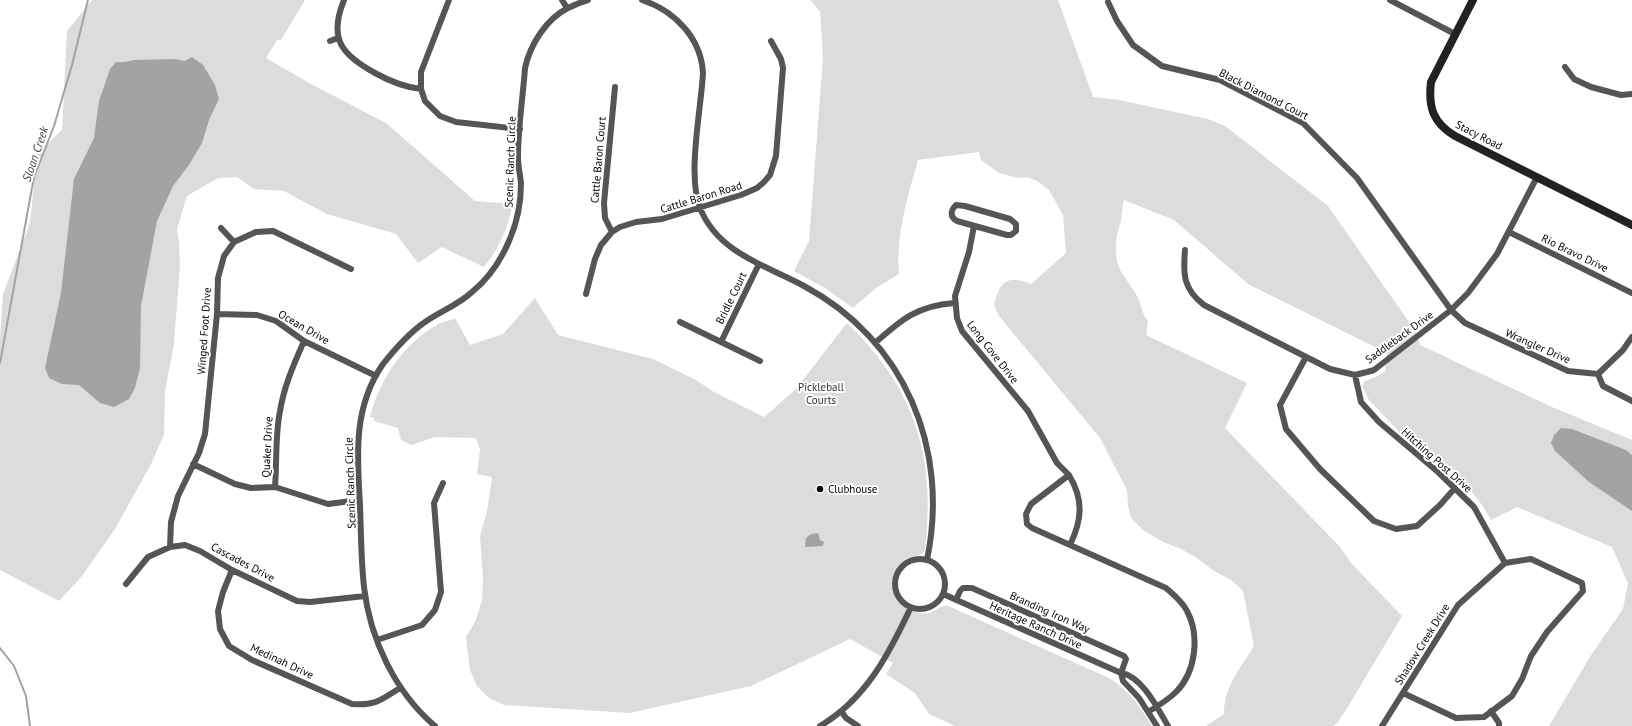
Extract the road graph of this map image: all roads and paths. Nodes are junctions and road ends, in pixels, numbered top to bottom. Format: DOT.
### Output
graph roads {
  1 [pos="344,0"];
  2 [pos="449,0"];
  3 [pos="562,0"];
  4 [pos="588,0"];
  5 [pos="642,0"];
  6 [pos="1390,0"];
  7 [pos="1473,0"];
  8 [pos="1108,2"];
  9 [pos="567,8"];
  10 [pos="1455,34"];
  11 [pos="338,38"];
  12 [pos="330,40"];
  13 [pos="771,41"];
  14 [pos="1565,67"];
  15 [pos="615,87"];
  16 [pos="421,89"];
  17 [pos="1632,94"];
  18 [pos="520,129"];
  19 [pos="1537,177"];
  20 [pos="700,208"];
  21 [pos="1632,225"];
  22 [pos="974,226"];
  23 [pos="221,228"];
  24 [pos="612,232"];
  25 [pos="1509,232"];
  26 [pos="234,242"];
  27 [pos="1185,250"];
  28 [pos="758,264"];
  29 [pos="351,269"];
  30 [pos="1632,293"];
  31 [pos="586,294"];
  32 [pos="954,303"];
  33 [pos="1451,310"];
  34 [pos="217,314"];
  35 [pos="680,322"];
  36 [pos="1632,337"];
  37 [pos="304,341"];
  38 [pos="721,342"];
  39 [pos="875,343"];
  40 [pos="1306,357"];
  41 [pos="760,362"];
  42 [pos="1598,374"];
  43 [pos="1355,375"];
  44 [pos="376,376"];
  45 [pos="1632,401"];
  46 [pos="194,464"];
  47 [pos="1069,475"];
  48 [pos="444,483"];
  49 [pos="275,487"];
  50 [pos="1455,488"];
  51 [pos="360,500"];
  52 [pos="1070,545"];
  53 [pos="170,547"];
  54 [pos="927,560"];
  55 [pos="1505,563"];
  56 [pos="232,570"];
  57 [pos="126,584"];
  58 [pos="943,594"];
  59 [pos="365,596"];
  60 [pos="956,600"];
  61 [pos="911,607"];
  62 [pos="377,640"];
  63 [pos="1121,673"];
  64 [pos="400,688"];
  65 [pos="1403,693"];
  66 [pos="1156,707"];
  67 [pos="841,711"];
  68 [pos="1492,711"];
  69 [pos="1148,712"];
  70 [pos="436,726"];
  71 [pos="820,726"];
  72 [pos="858,726"];
  73 [pos="1157,726"];
  74 [pos="1168,726"];
  75 [pos="1382,726"];
  76 [pos="1499,726"];
  1 -- 11 [label="street"];
  2 -- 16 [label="street"];
  3 -- 9 [label="street"];
  4 -- 9 [label="street, Scenic Ranch Circle"];
  5 -- 20 [label="street"];
  6 -- 10 [label="street"];
  7 -- 10 [label="main road, Stacy Road"];
  8 -- 33 [label="street, Black Diamond Court"];
  9 -- 18 [label="street, Scenic Ranch Circle"];
  10 -- 19 [label="main road, Stacy Road"];
  11 -- 12 [label="street"];
  11 -- 16 [label="street"];
  13 -- 20 [label="street, Cattle Baron Road"];
  14 -- 17 [label="street"];
  15 -- 24 [label="street, Cattle Baron Court"];
  16 -- 18 [label="street"];
  18 -- 44 [label="street, Scenic Ranch Circle"];
  19 -- 21 [label="main road, Stacy Road"];
  19 -- 25 [label="street, Saddleback Drive"];
  20 -- 24 [label="street, Cattle Baron Road"];
  20 -- 28 [label="street"];
  22 -- 22 [label="street"];
  22 -- 32 [label="street, Long Cove Drive"];
  23 -- 26 [label="street"];
  24 -- 31 [label="street, Cattle Baron Road"];
  25 -- 30 [label="street, Rio Bravo Drive"];
  25 -- 33 [label="street, Saddleback Drive"];
  26 -- 29 [label="street"];
  26 -- 34 [label="street, Winged Foot Drive"];
  27 -- 40 [label="street, Saddleback Drive"];
  28 -- 38 [label="street, Bridle Court"];
  28 -- 39 [label="street"];
  32 -- 39 [label="street"];
  32 -- 47 [label="street, Long Cove Drive"];
  33 -- 42 [label="street, Wrangler Drive"];
  33 -- 43 [label="street, Saddleback Drive"];
  34 -- 37 [label="street, Ocean Drive"];
  34 -- 46 [label="street, Winged Foot Drive"];
  35 -- 38 [label="street, Bridle Court"];
  36 -- 42 [label="street"];
  37 -- 44 [label="street, Ocean Drive"];
  37 -- 49 [label="street, Quaker Drive"];
  38 -- 41 [label="street, Bridle Court"];
  39 -- 54 [label="street"];
  40 -- 43 [label="street, Saddleback Drive"];
  40 -- 50 [label="street"];
  42 -- 45 [label="street"];
  43 -- 50 [label="street, Hitching Post Drive"];
  44 -- 51 [label="street, Scenic Ranch Circle"];
  46 -- 49 [label="street"];
  46 -- 53 [label="street, Winged Foot Drive"];
  47 -- 52 [label="street, Long Cove Drive"];
  47 -- 52 [label="street"];
  48 -- 62 [label="street"];
  49 -- 51 [label="street"];
  50 -- 55 [label="street, Hitching Post Drive"];
  51 -- 59 [label="street, Scenic Ranch Circle"];
  52 -- 66 [label="street"];
  53 -- 56 [label="street, Cascades Drive"];
  53 -- 57 [label="street, Cascades Drive"];
  54 -- 58 [label="street"];
  54 -- 61 [label="street"];
  55 -- 65 [label="street, Shadow Creek Drive"];
  55 -- 68 [label="street"];
  56 -- 59 [label="street, Cascades Drive"];
  56 -- 64 [label="street, Medinah Drive"];
  58 -- 60 [label="street, Heritage Ranch Drive"];
  58 -- 61 [label="street"];
  59 -- 62 [label="street, Scenic Ranch Circle"];
  60 -- 63 [label="street, Heritage Ranch Drive"];
  60 -- 63 [label="street, Branding Iron Way"];
  61 -- 67 [label="street"];
  62 -- 64 [label="street, Scenic Ranch Circle"];
  63 -- 66 [label="street, Heritage Ranch Drive"];
  63 -- 69 [label="street"];
  64 -- 70 [label="street, Scenic Ranch Circle"];
  65 -- 68 [label="street"];
  65 -- 75 [label="street, Shadow Creek Drive"];
  66 -- 69 [label="street"];
  66 -- 74 [label="street, Heritage Ranch Drive"];
  67 -- 71 [label="street"];
  67 -- 72 [label="street"];
  68 -- 76 [label="street"];
  69 -- 73 [label="street"];
}
